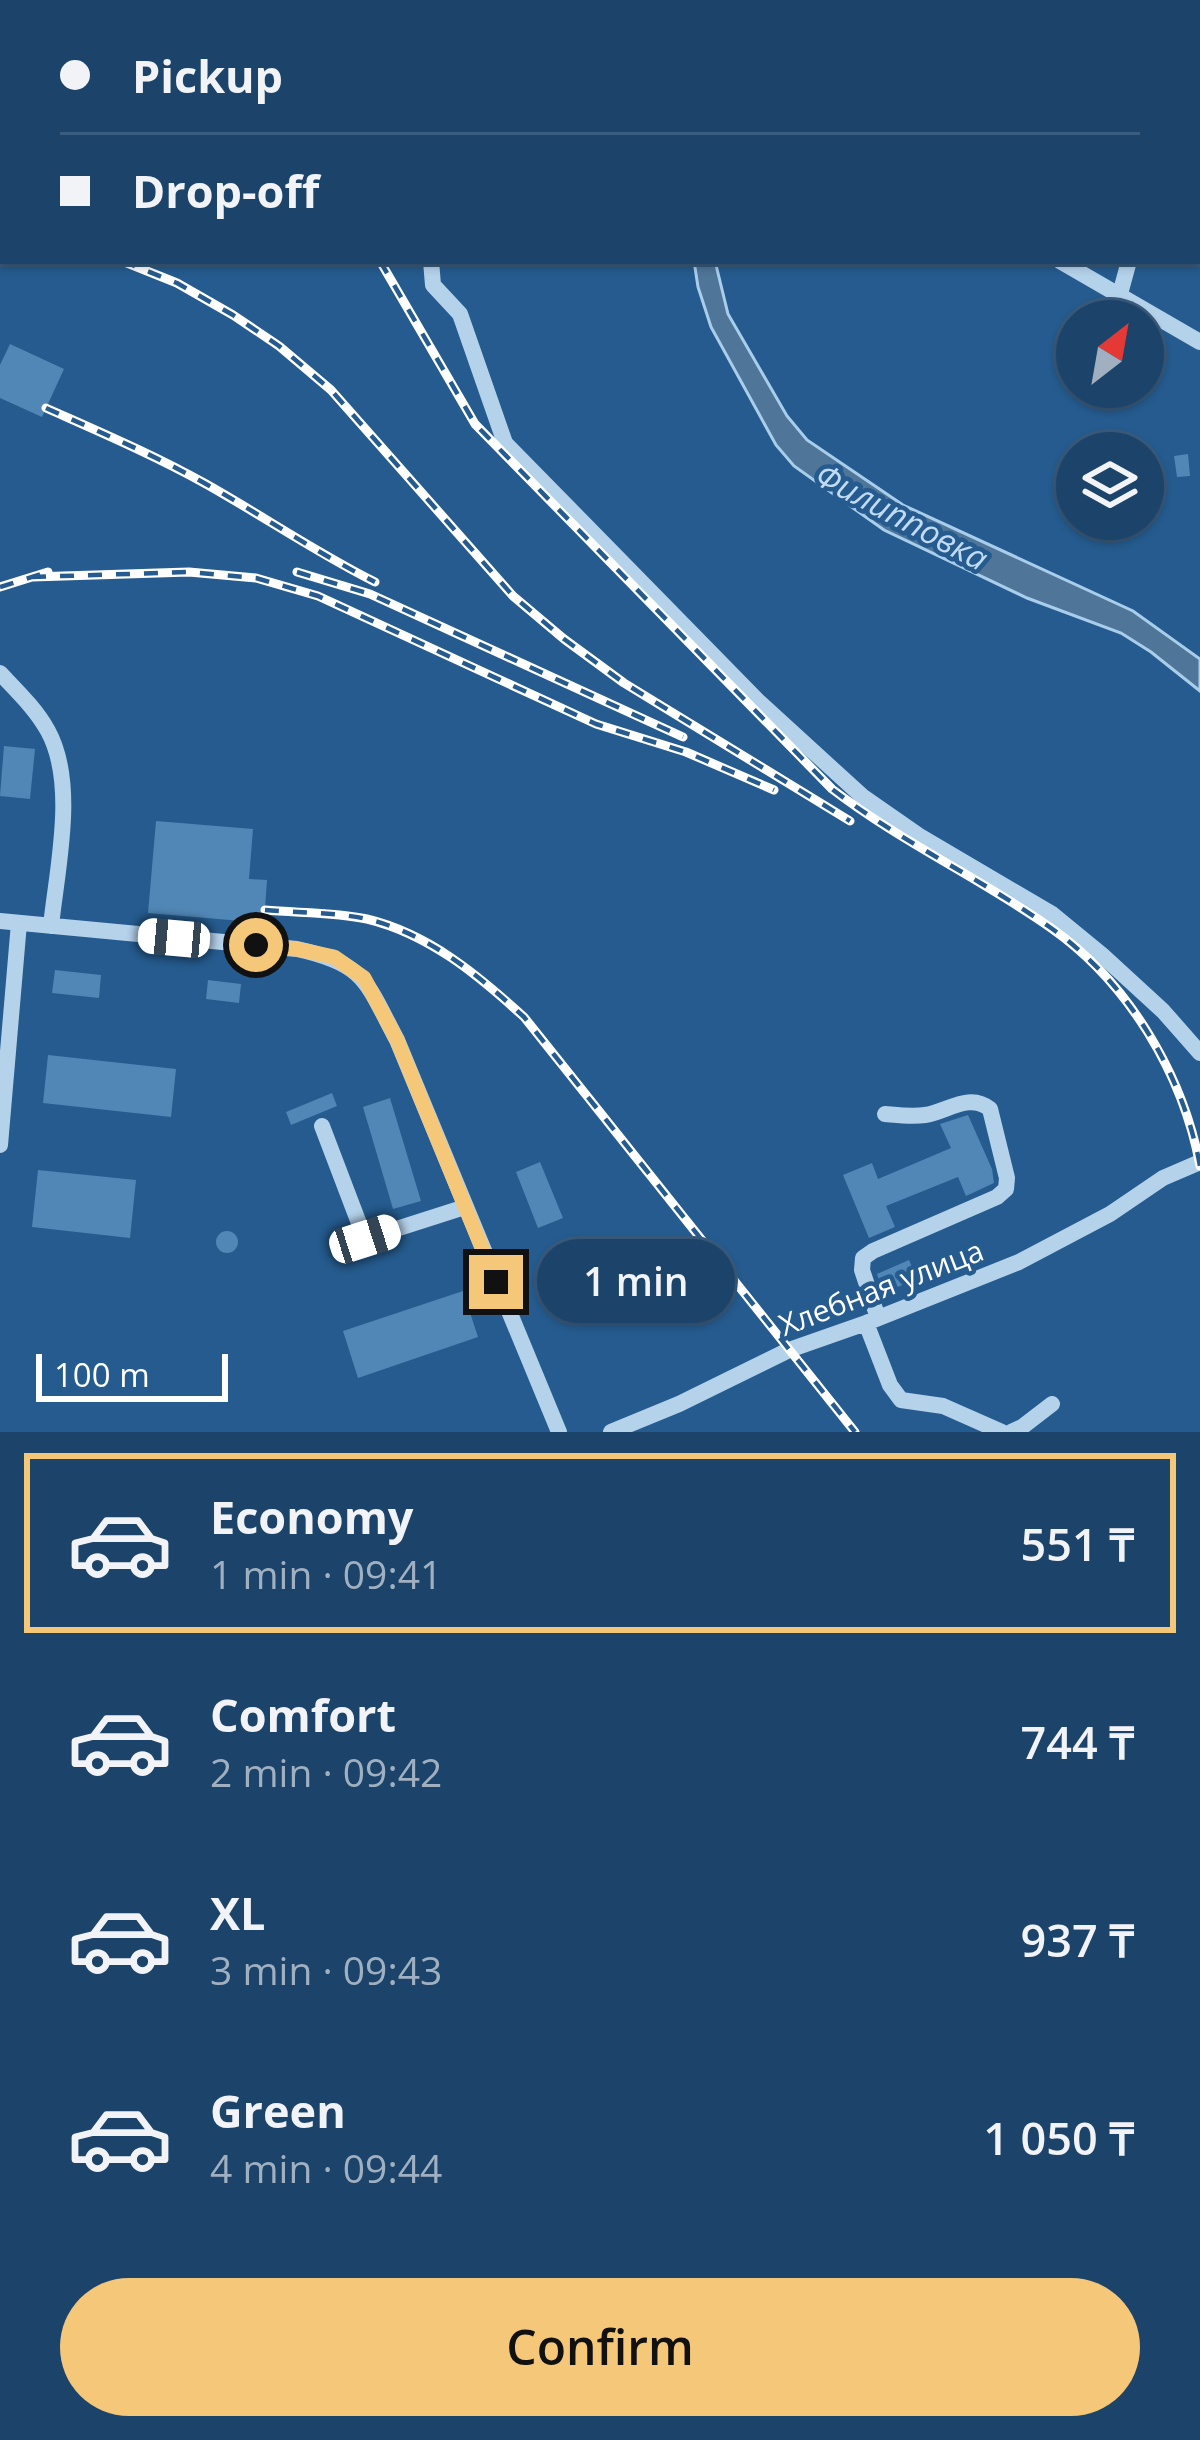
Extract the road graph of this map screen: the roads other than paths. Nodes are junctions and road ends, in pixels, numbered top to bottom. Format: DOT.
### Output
graph roads {
  1 [pos="430,264"];
  2 [pos="1065,264"];
  3 [pos="1128,264"];
  4 [pos="1120,294"];
  5 [pos="1200,342"];
  6 [pos="0,673"];
  7 [pos="9,922"];
  8 [pos="51,926"];
  9 [pos="1200,1053"];
  10 [pos="885,1114"];
  11 [pos="322,1126"];
  12 [pos="0,1145"];
  13 [pos="1200,1162"];
  14 [pos="464,1207"];
  15 [pos="872,1321"];
  16 [pos="1052,1405"];
  17 [pos="559,1432"];
  18 [pos="611,1432"];
  19 [pos="1006,1432"];
  1 -- 9 [label="street"];
  2 -- 4 [label="street"];
  3 -- 4 [label="street"];
  4 -- 5 [label="street"];
  6 -- 8 [label="street"];
  7 -- 8 [label="street"];
  7 -- 12 [label="street"];
  8 -- 14 [label="street"];
  10 -- 15 [label="street"];
  11 -- 14 [label="street"];
  13 -- 15 [label="street, Хлебная улица"];
  14 -- 17 [label="street"];
  15 -- 18 [label="street, Хлебная улица"];
  15 -- 19 [label="street"];
  16 -- 19 [label="street"];
}
